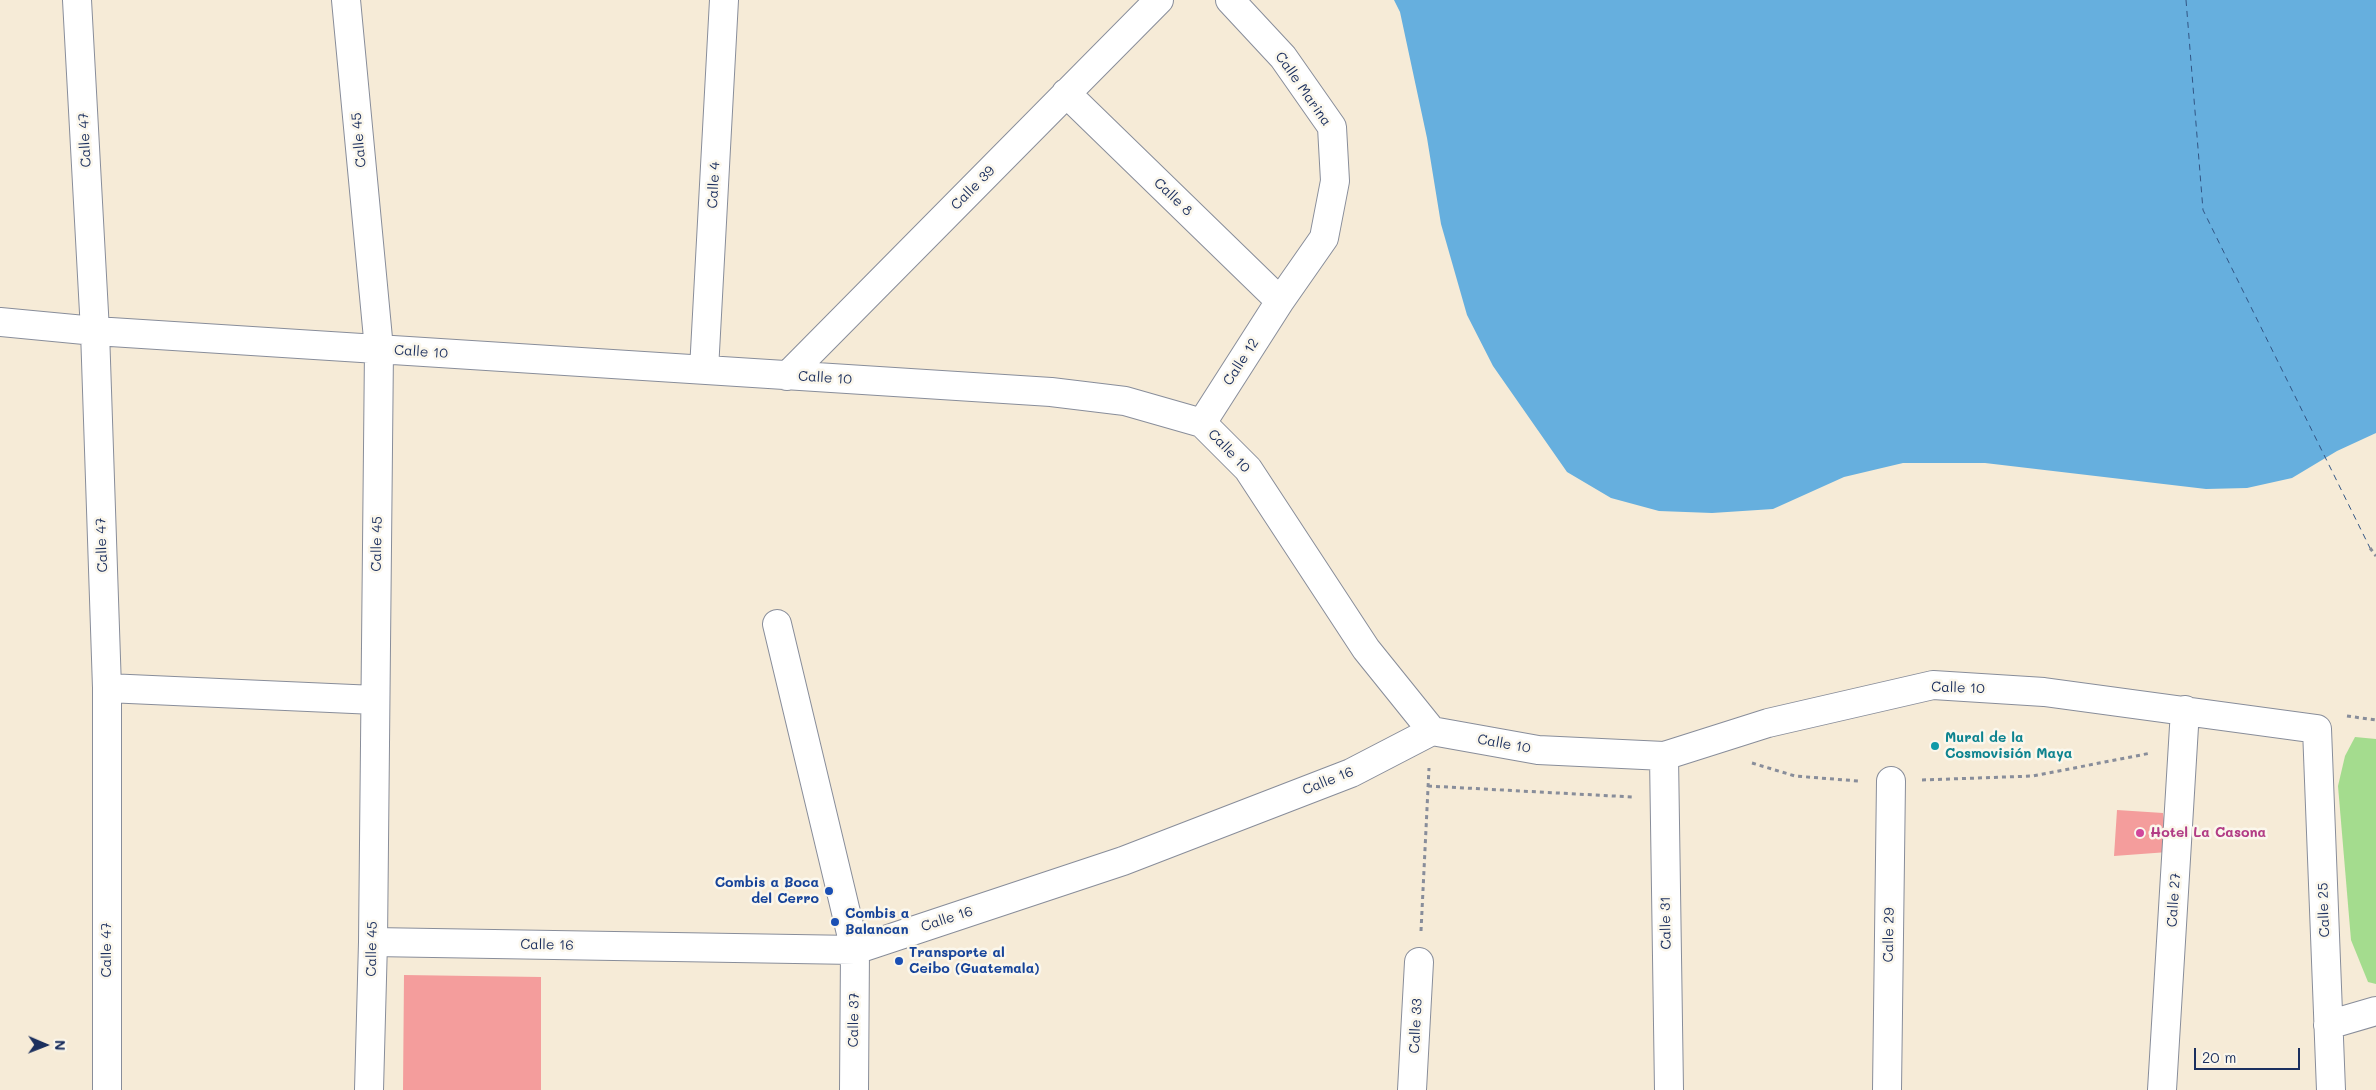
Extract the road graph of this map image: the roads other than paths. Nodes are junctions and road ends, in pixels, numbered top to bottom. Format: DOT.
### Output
graph roads {
  1 [pos="77,0"];
  2 [pos="346,0"];
  3 [pos="724,0"];
  4 [pos="1159,0"];
  5 [pos="1230,0"];
  6 [pos="1066,93"];
  7 [pos="1280,302"];
  8 [pos="0,322"];
  9 [pos="95,331"];
  10 [pos="379,349"];
  11 [pos="704,370"];
  12 [pos="787,376"];
  13 [pos="1202,423"];
  14 [pos="777,624"];
  15 [pos="107,688"];
  16 [pos="375,700"];
  17 [pos="2185,710"];
  18 [pos="2317,729"];
  19 [pos="1432,731"];
  20 [pos="1664,756"];
  21 [pos="1891,781"];
  22 [pos="373,942"];
  23 [pos="855,950"];
  24 [pos="1419,962"];
  25 [pos="2376,1011"];
  26 [pos="2328,1025"];
  27 [pos="107,1090"];
  28 [pos="369,1090"];
  29 [pos="854,1090"];
  30 [pos="1412,1090"];
  31 [pos="1669,1090"];
  32 [pos="1887,1090"];
  33 [pos="2162,1090"];
  34 [pos="2331,1090"];
  1 -- 9 [label="street, Calle 47"];
  2 -- 10 [label="street, Calle 45"];
  3 -- 11 [label="street, Calle 4"];
  4 -- 6 [label="street, Calle 39"];
  5 -- 7 [label="street, Calle Marina"];
  6 -- 7 [label="street, Calle 8"];
  6 -- 12 [label="street, Calle 39"];
  7 -- 13 [label="street, Calle 12"];
  8 -- 9 [label="street, Calle 10"];
  9 -- 10 [label="street, Calle 10"];
  9 -- 15 [label="street, Calle 47"];
  10 -- 11 [label="street, Calle 10"];
  10 -- 16 [label="street, Calle 45"];
  11 -- 12 [label="street, Calle 10"];
  12 -- 13 [label="street, Calle 10"];
  13 -- 19 [label="street, Calle 10"];
  14 -- 23 [label="street, Calle 37"];
  15 -- 16 [label="street"];
  15 -- 27 [label="street, Calle 47"];
  16 -- 22 [label="street, Calle 45"];
  17 -- 18 [label="street, Calle 10"];
  17 -- 20 [label="street, Calle 10"];
  17 -- 33 [label="street, Calle 27"];
  18 -- 26 [label="street, Calle 25"];
  19 -- 20 [label="street, Calle 10"];
  19 -- 23 [label="street, Calle 16"];
  20 -- 31 [label="street, Calle 31"];
  21 -- 32 [label="street, Calle 29"];
  22 -- 23 [label="street, Calle 16"];
  22 -- 28 [label="street, Calle 45"];
  23 -- 29 [label="street, Calle 37"];
  24 -- 30 [label="street, Calle 33"];
  25 -- 26 [label="street"];
  26 -- 34 [label="street, Calle 25"];
}
